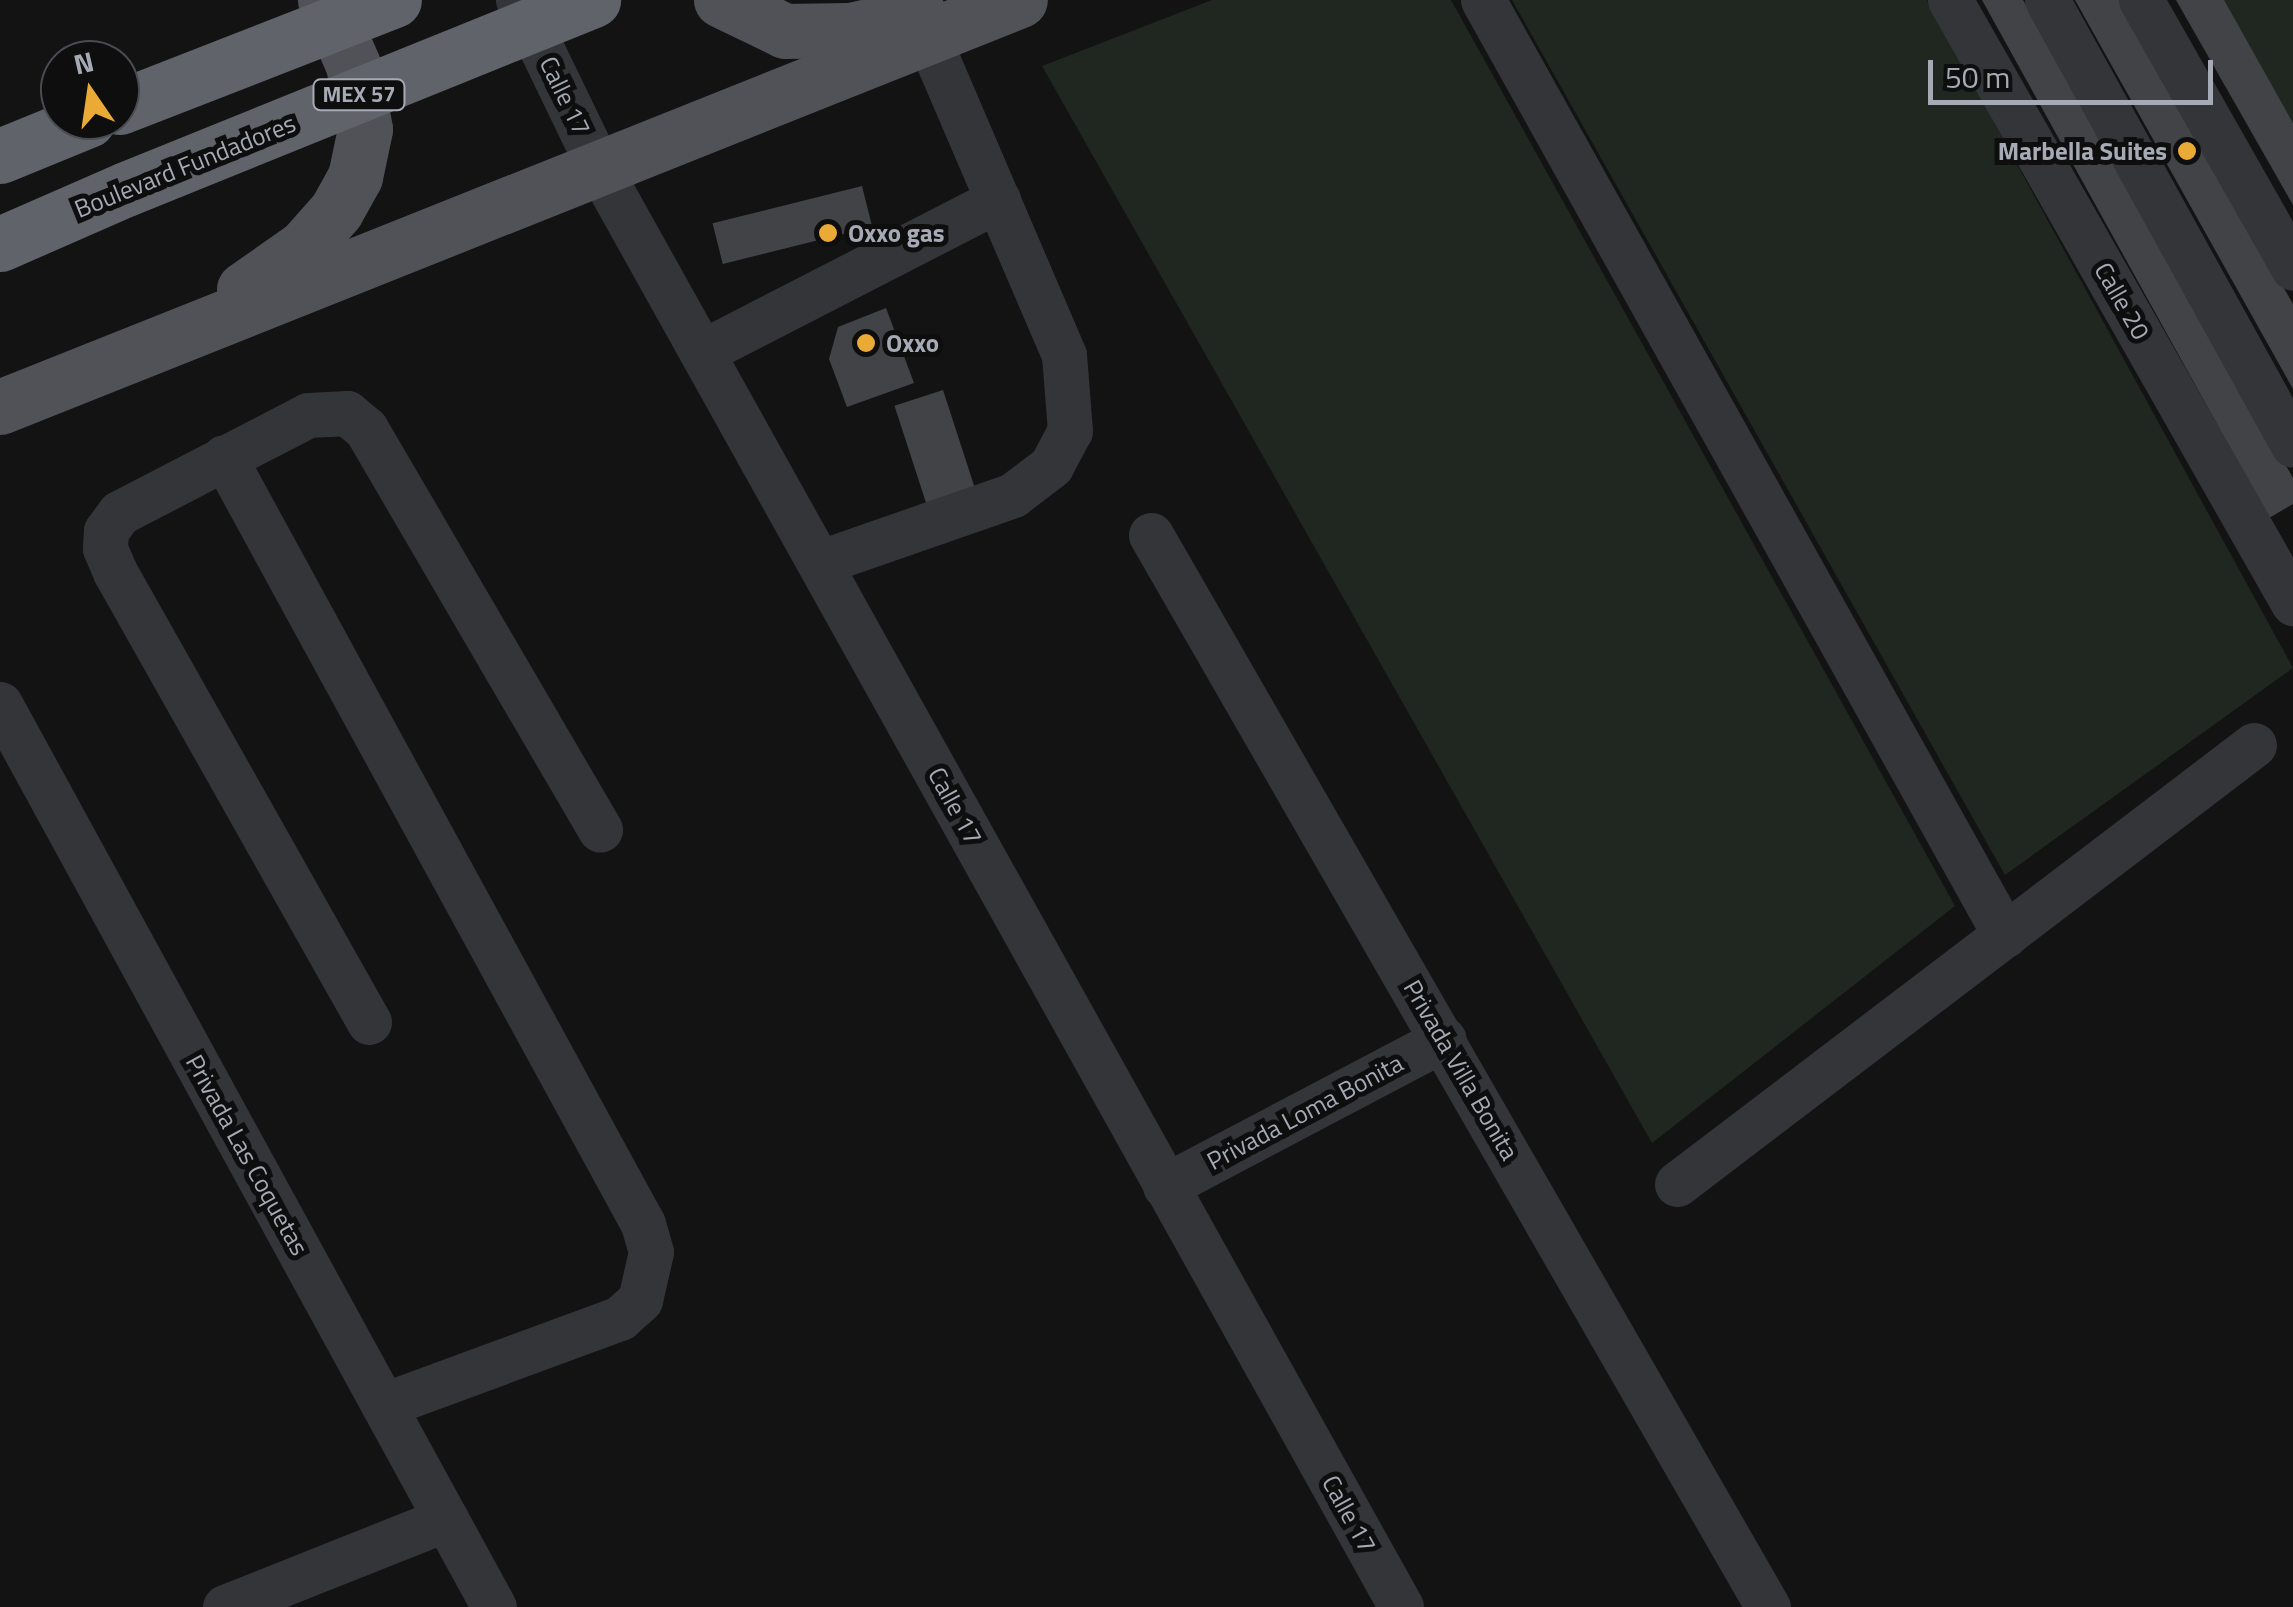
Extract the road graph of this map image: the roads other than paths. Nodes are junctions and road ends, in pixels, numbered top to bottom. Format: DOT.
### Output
graph roads {
  1 [pos="325,0"];
  2 [pos="394,0"];
  3 [pos="518,0"];
  4 [pos="593,0"];
  5 [pos="720,0"];
  6 [pos="980,0"];
  7 [pos="1020,0"];
  8 [pos="1483,0"];
  9 [pos="1950,0"];
  10 [pos="2047,0"];
  11 [pos="2141,0"];
  12 [pos="928,38"];
  13 [pos="140,99"];
  14 [pos="40,140"];
  15 [pos="0,156"];
  16 [pos="600,170"];
  17 [pos="998,200"];
  18 [pos="0,244"];
  19 [pos="2293,268"];
  20 [pos="702,352"];
  21 [pos="130,357"];
  22 [pos="0,407"];
  23 [pos="2293,445"];
  24 [pos="224,457"];
  25 [pos="1150,535"];
  26 [pos="820,562"];
  27 [pos="2293,602"];
  28 [pos="0,704"];
  29 [pos="2254,745"];
  30 [pos="600,830"];
  31 [pos="2004,935"];
  32 [pos="369,1022"];
  33 [pos="1444,1039"];
  34 [pos="1677,1184"];
  35 [pos="1165,1186"];
  36 [pos="384,1405"];
  37 [pos="446,1519"];
  38 [pos="224,1607"];
  39 [pos="494,1607"];
  40 [pos="1401,1607"];
  41 [pos="1768,1607"];
  1 -- 21 [label="main road"];
  2 -- 13 [label="highway, bridge"];
  3 -- 16 [label="street, Calle 17"];
  4 -- 18 [label="highway, Boulevard Fundadores / MEX 57, bridge"];
  5 -- 6 [label="main road"];
  7 -- 12 [label="main road"];
  8 -- 31 [label="street"];
  9 -- 27 [label="street, Calle 20"];
  10 -- 23 [label="street"];
  11 -- 19 [label="street"];
  12 -- 16 [label="main road"];
  12 -- 17 [label="street"];
  14 -- 15 [label="highway"];
  16 -- 20 [label="street, Calle 17"];
  16 -- 21 [label="main road"];
  17 -- 20 [label="street"];
  17 -- 26 [label="street"];
  20 -- 26 [label="street, Calle 17"];
  21 -- 22 [label="main road"];
  24 -- 30 [label="street"];
  24 -- 32 [label="street"];
  24 -- 36 [label="street"];
  25 -- 33 [label="street, Privada Villa Bonita"];
  26 -- 35 [label="street, Calle 17"];
  28 -- 36 [label="street, Privada Las Coquetas"];
  29 -- 31 [label="street"];
  31 -- 34 [label="street"];
  33 -- 35 [label="street, Privada Loma Bonita"];
  33 -- 41 [label="street, Privada Villa Bonita"];
  35 -- 40 [label="street, Calle 17"];
  36 -- 37 [label="street, Privada Las Coquetas"];
  37 -- 38 [label="street"];
  37 -- 39 [label="street, Privada Las Coquetas"];
}
